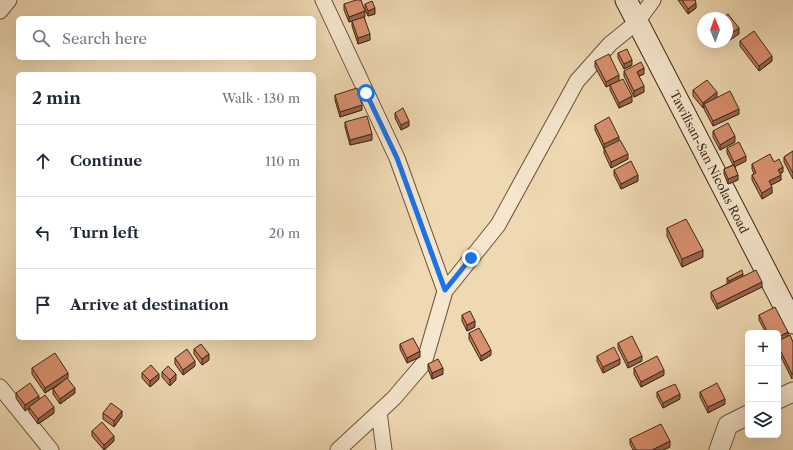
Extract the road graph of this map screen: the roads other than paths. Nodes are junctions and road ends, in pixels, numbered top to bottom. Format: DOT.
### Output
graph roads {
  1 [pos="9,0"];
  2 [pos="323,0"];
  3 [pos="626,0"];
  4 [pos="653,0"];
  5 [pos="0,11"];
  6 [pos="637,22"];
  7 [pos="445,290"];
  8 [pos="793,323"];
  9 [pos="0,387"];
  10 [pos="793,392"];
  11 [pos="781,398"];
  12 [pos="379,412"];
  13 [pos="745,416"];
  14 [pos="51,450"];
  15 [pos="338,450"];
  16 [pos="384,450"];
  17 [pos="718,450"];
  1 -- 5 [label="street"];
  2 -- 7 [label="street"];
  3 -- 6 [label="main road, Tawilisan-San Nicolas Road"];
  4 -- 6 [label="street"];
  6 -- 7 [label="street"];
  6 -- 8 [label="main road, Tawilisan-San Nicolas Road"];
  7 -- 12 [label="street"];
  9 -- 14 [label="street"];
  10 -- 11 [label="street"];
  12 -- 15 [label="street"];
  12 -- 16 [label="street"];
  13 -- 17 [label="street"];
}
